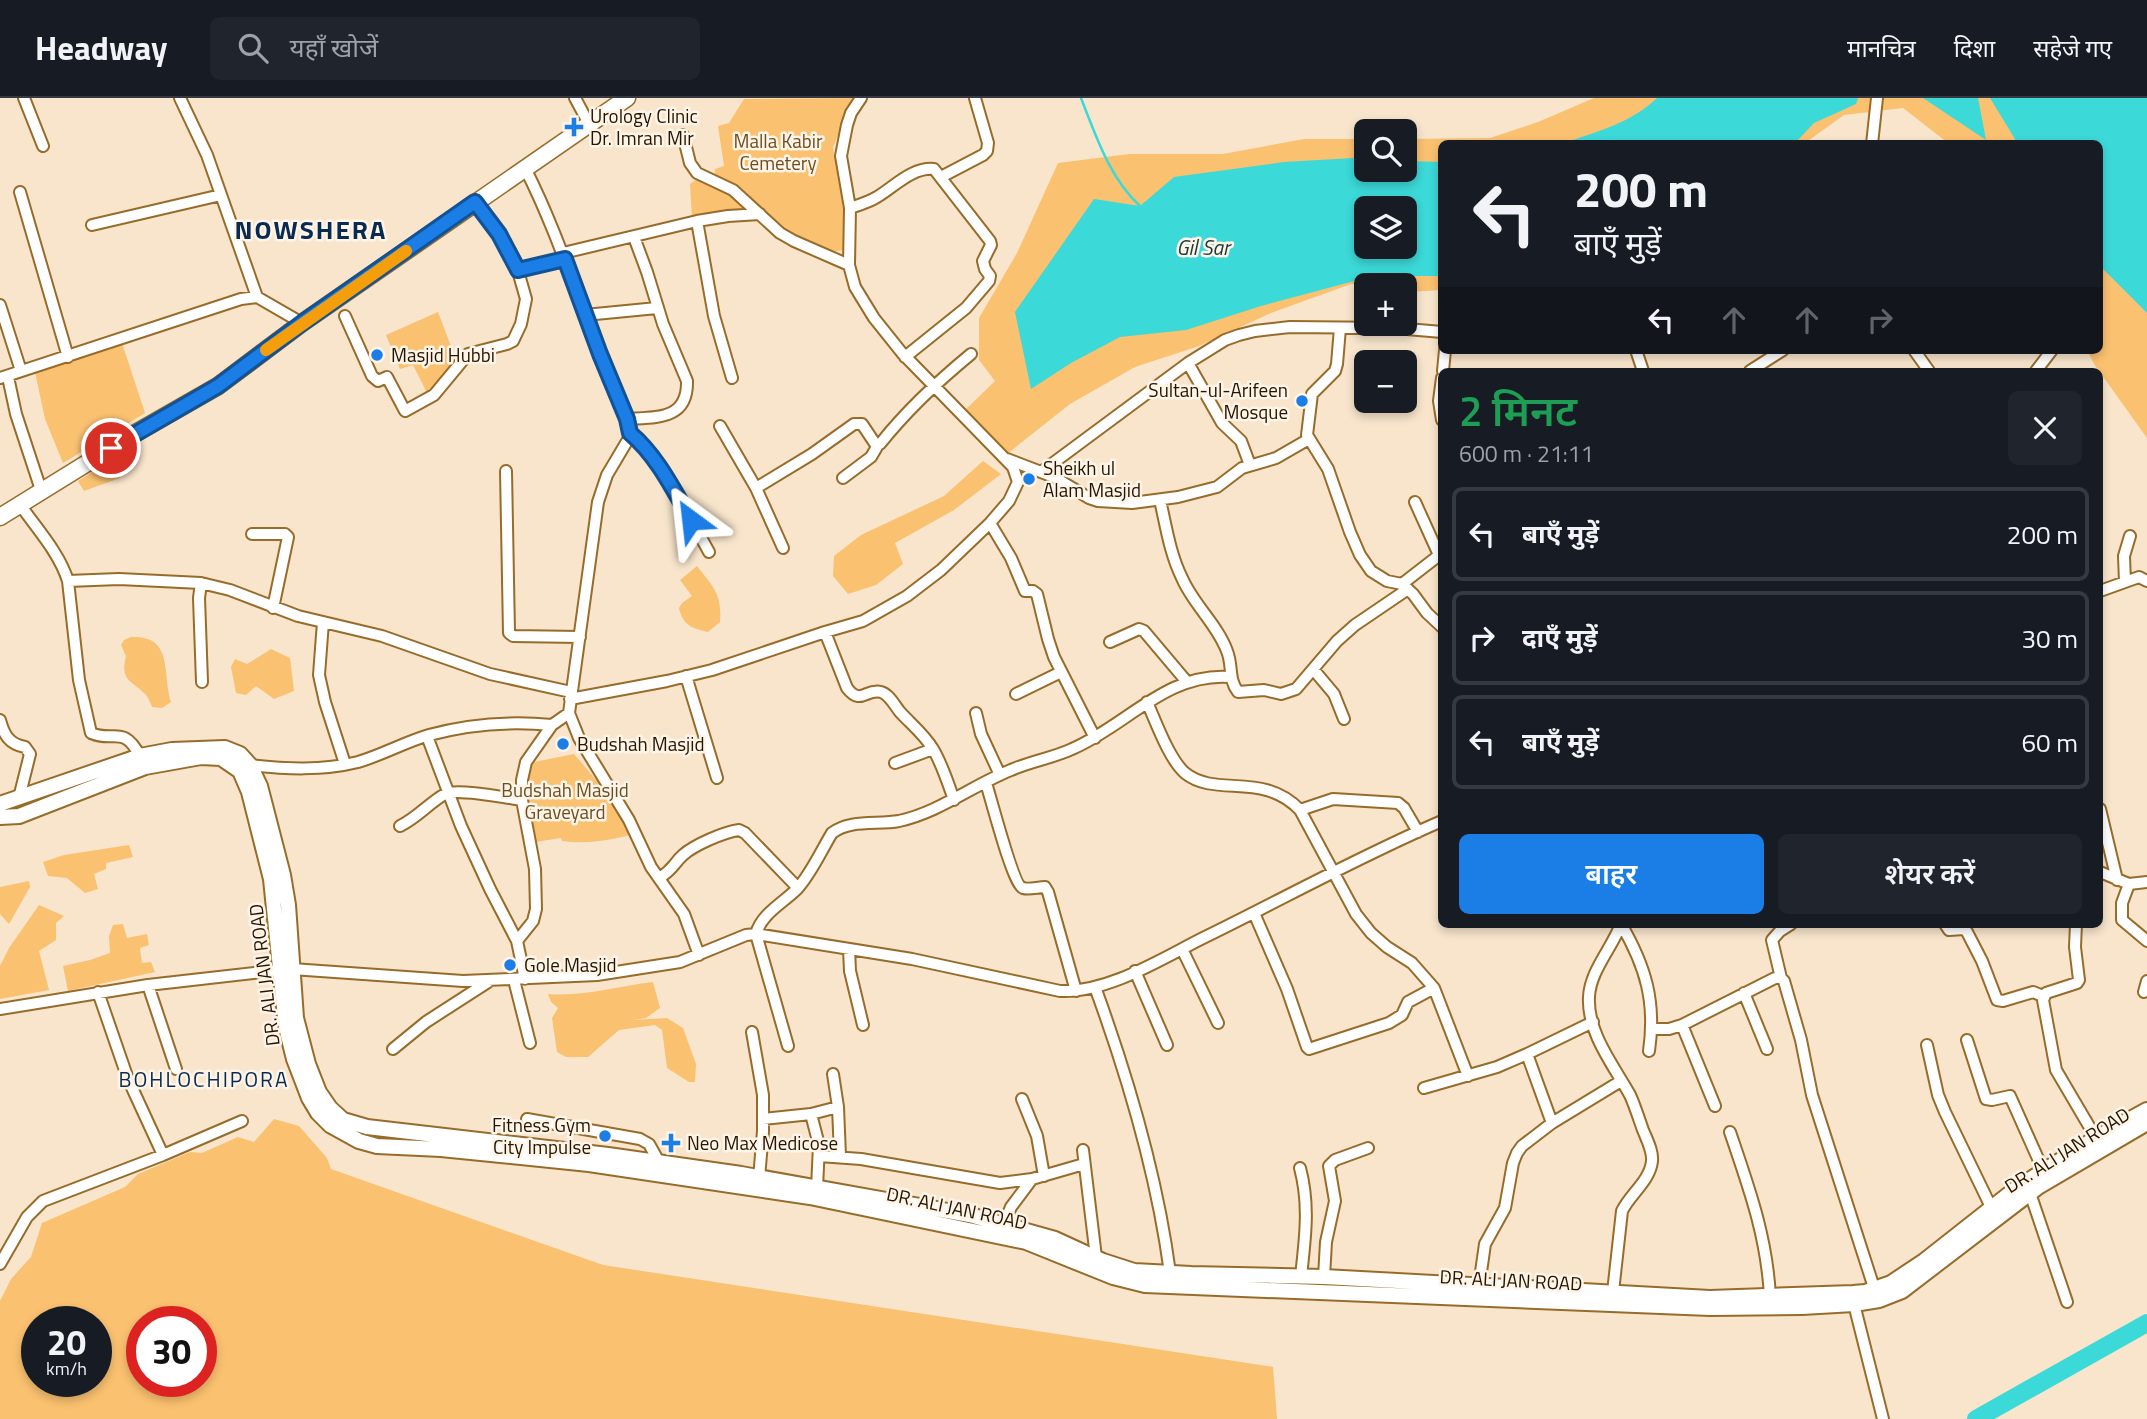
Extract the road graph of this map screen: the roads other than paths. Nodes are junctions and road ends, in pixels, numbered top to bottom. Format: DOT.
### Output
graph roads {
  1 [pos="23,98"];
  2 [pos="180,98"];
  3 [pos="575,98"];
  4 [pos="627,98"];
  5 [pos="861,98"];
  6 [pos="975,98"];
  7 [pos="1877,98"];
  8 [pos="589,124"];
  9 [pos="683,135"];
  10 [pos="1872,140"];
  11 [pos="43,146"];
  12 [pos="525,168"];
  13 [pos="941,177"];
  14 [pos="20,192"];
  15 [pos="221,195"];
  16 [pos="475,202"];
  17 [pos="850,208"];
  18 [pos="760,214"];
  19 [pos="697,221"];
  20 [pos="92,225"];
  21 [pos="634,237"];
  22 [pos="564,256"];
  23 [pos="849,265"];
  24 [pos="518,270"];
  25 [pos="257,297"];
  26 [pos="0,305"];
  27 [pos="340,307"];
  28 [pos="657,308"];
  29 [pos="585,315"];
  30 [pos="302,323"];
  31 [pos="1340,328"];
  32 [pos="1438,332"];
  33 [pos="971,354"];
  34 [pos="1777,354"];
  35 [pos="2049,354"];
  36 [pos="68,357"];
  37 [pos="905,357"];
  38 [pos="1188,363"];
  39 [pos="1755,368"];
  40 [pos="2038,368"];
  41 [pos="21,371"];
  42 [pos="4,378"];
  43 [pos="732,378"];
  44 [pos="932,386"];
  45 [pos="627,419"];
  46 [pos="720,426"];
  47 [pos="630,433"];
  48 [pos="1309,439"];
  49 [pos="878,445"];
  50 [pos="1006,459"];
  51 [pos="1250,465"];
  52 [pos="506,471"];
  53 [pos="1041,472"];
  54 [pos="843,478"];
  55 [pos="756,488"];
  56 [pos="41,490"];
  57 [pos="1160,500"];
  58 [pos="1415,502"];
  59 [pos="19,503"];
  60 [pos="0,517"];
  61 [pos="990,523"];
  62 [pos="252,534"];
  63 [pos="2130,536"];
  64 [pos="783,548"];
  65 [pos="1438,550"];
  66 [pos="709,552"];
  67 [pos="1438,556"];
  68 [pos="68,581"];
  69 [pos="2147,581"];
  70 [pos="2126,582"];
  71 [pos="201,583"];
  72 [pos="1405,587"];
  73 [pos="2103,590"];
  74 [pos="273,608"];
  75 [pos="323,622"];
  76 [pos="1438,623"];
  77 [pos="825,632"];
  78 [pos="580,637"];
  79 [pos="1110,642"];
  80 [pos="1313,669"];
  81 [pos="1061,672"];
  82 [pos="686,676"];
  83 [pos="1230,677"];
  84 [pos="202,682"];
  85 [pos="1187,682"];
  86 [pos="1016,694"];
  87 [pos="570,695"];
  88 [pos="1147,702"];
  89 [pos="569,713"];
  90 [pos="976,713"];
  91 [pos="1344,719"];
  92 [pos="0,720"];
  93 [pos="552,725"];
  94 [pos="427,736"];
  95 [pos="1096,738"];
  96 [pos="933,749"];
  97 [pos="140,756"];
  98 [pos="895,762"];
  99 [pos="345,764"];
  100 [pos="250,765"];
  101 [pos="1000,775"];
  102 [pos="716,778"];
  103 [pos="986,783"];
  104 [pos="447,792"];
  105 [pos="19,798"];
  106 [pos="522,800"];
  107 [pos="954,800"];
  108 [pos="0,804"];
  109 [pos="1300,810"];
  110 [pos="0,817"];
  111 [pos="2103,822"];
  112 [pos="1438,824"];
  113 [pos="400,826"];
  114 [pos="1418,832"];
  115 [pos="1332,872"];
  116 [pos="2103,873"];
  117 [pos="659,878"];
  118 [pos="2117,880"];
  119 [pos="2147,881"];
  120 [pos="2129,884"];
  121 [pos="798,888"];
  122 [pos="1254,913"];
  123 [pos="1619,928"];
  124 [pos="1623,928"];
  125 [pos="1785,928"];
  126 [pos="1947,928"];
  127 [pos="2076,928"];
  128 [pos="756,934"];
  129 [pos="517,941"];
  130 [pos="2147,941"];
  131 [pos="849,949"];
  132 [pos="1182,949"];
  133 [pos="699,955"];
  134 [pos="286,970"];
  135 [pos="1135,971"];
  136 [pos="1781,978"];
  137 [pos="519,979"];
  138 [pos="490,981"];
  139 [pos="148,985"];
  140 [pos="1095,987"];
  141 [pos="1434,988"];
  142 [pos="1076,991"];
  143 [pos="98,992"];
  144 [pos="1744,993"];
  145 [pos="2043,996"];
  146 [pos="0,1009"];
  147 [pos="1593,1022"];
  148 [pos="1218,1023"];
  149 [pos="863,1025"];
  150 [pos="1682,1025"];
  151 [pos="1652,1029"];
  152 [pos="752,1032"];
  153 [pos="1967,1040"];
  154 [pos="530,1043"];
  155 [pos="1167,1045"];
  156 [pos="1927,1045"];
  157 [pos="788,1046"];
  158 [pos="393,1049"];
  159 [pos="1767,1049"];
  160 [pos="1648,1051"];
  161 [pos="1527,1054"];
  162 [pos="176,1069"];
  163 [pos="832,1074"];
  164 [pos="1468,1076"];
  165 [pos="1620,1081"];
  166 [pos="1424,1088"];
  167 [pos="1022,1098"];
  168 [pos="1715,1106"];
  169 [pos="838,1107"];
  170 [pos="2147,1110"];
  171 [pos="811,1114"];
  172 [pos="527,1119"];
  173 [pos="763,1119"];
  174 [pos="242,1121"];
  175 [pos="1552,1123"];
  176 [pos="2147,1123"];
  177 [pos="1730,1132"];
  178 [pos="2096,1138"];
  179 [pos="1368,1148"];
  180 [pos="1083,1150"];
  181 [pos="163,1155"];
  182 [pos="819,1156"];
  183 [pos="840,1156"];
  184 [pos="659,1162"];
  185 [pos="1084,1164"];
  186 [pos="1300,1168"];
  187 [pos="2043,1171"];
  188 [pos="1044,1176"];
  189 [pos="759,1178"];
  190 [pos="1032,1179"];
  191 [pos="817,1188"];
  192 [pos="2030,1193"];
  193 [pos="1991,1207"];
  194 [pos="1004,1224"];
  195 [pos="1096,1257"];
  196 [pos="0,1264"];
  197 [pos="1170,1273"];
  198 [pos="1301,1276"];
  199 [pos="1324,1277"];
  200 [pos="1478,1291"];
  201 [pos="1613,1292"];
  202 [pos="1876,1294"];
  203 [pos="1770,1297"];
  204 [pos="2067,1302"];
  205 [pos="1854,1304"];
  206 [pos="1883,1419"];
  1 -- 11 [label="street"];
  2 -- 15 [label="street"];
  3 -- 8 [label="street"];
  4 -- 8 [label="highway"];
  5 -- 17 [label="street"];
  6 -- 13 [label="street"];
  7 -- 10 [label="street"];
  8 -- 12 [label="highway"];
  9 -- 18 [label="street"];
  12 -- 16 [label="highway"];
  12 -- 22 [label="street"];
  13 -- 17 [label="street"];
  13 -- 37 [label="street"];
  14 -- 36 [label="street"];
  15 -- 20 [label="street"];
  15 -- 25 [label="street"];
  16 -- 24 [label="street"];
  16 -- 27 [label="highway"];
  17 -- 23 [label="street"];
  18 -- 19 [label="street"];
  18 -- 23 [label="street"];
  19 -- 21 [label="street"];
  19 -- 43 [label="street"];
  21 -- 22 [label="street"];
  21 -- 28 [label="street"];
  22 -- 24 [label="street"];
  22 -- 29 [label="street"];
  23 -- 37 [label="street"];
  24 -- 27 [label="street"];
  25 -- 30 [label="street"];
  25 -- 36 [label="street"];
  26 -- 41 [label="street"];
  27 -- 30 [label="highway"];
  28 -- 29 [label="street"];
  28 -- 45 [label="street"];
  29 -- 45 [label="street"];
  30 -- 56 [label="highway"];
  31 -- 32 [label="street"];
  31 -- 38 [label="street"];
  31 -- 48 [label="street"];
  33 -- 44 [label="street"];
  34 -- 39 [label="street"];
  35 -- 40 [label="street"];
  36 -- 41 [label="street"];
  37 -- 44 [label="street"];
  38 -- 51 [label="street"];
  38 -- 53 [label="street"];
  41 -- 42 [label="street"];
  42 -- 56 [label="street"];
  44 -- 49 [label="street"];
  44 -- 50 [label="street"];
  45 -- 47 [label="street"];
  46 -- 55 [label="street"];
  47 -- 66 [label="street"];
  47 -- 78 [label="street"];
  48 -- 51 [label="street"];
  48 -- 72 [label="street"];
  49 -- 54 [label="street"];
  49 -- 55 [label="street"];
  50 -- 53 [label="street"];
  50 -- 61 [label="street"];
  51 -- 57 [label="street"];
  52 -- 78 [label="street"];
  53 -- 57 [label="street"];
  55 -- 64 [label="street"];
  56 -- 59 [label="highway"];
  57 -- 83 [label="street"];
  58 -- 65 [label="street"];
  59 -- 60 [label="highway"];
  59 -- 68 [label="street"];
  61 -- 77 [label="street"];
  61 -- 81 [label="street"];
  62 -- 74 [label="street"];
  63 -- 70 [label="street"];
  67 -- 72 [label="street"];
  68 -- 71 [label="street"];
  68 -- 97 [label="street"];
  69 -- 70 [label="street"];
  70 -- 73 [label="street"];
  71 -- 74 [label="street"];
  71 -- 84 [label="street"];
  72 -- 76 [label="street"];
  72 -- 80 [label="street"];
  74 -- 75 [label="street"];
  75 -- 87 [label="street"];
  75 -- 99 [label="street"];
  77 -- 82 [label="street"];
  77 -- 96 [label="street"];
  78 -- 87 [label="street"];
  79 -- 85 [label="street"];
  80 -- 83 [label="street"];
  80 -- 91 [label="street"];
  81 -- 86 [label="street"];
  81 -- 95 [label="street"];
  82 -- 87 [label="street"];
  82 -- 102 [label="street"];
  83 -- 85 [label="street"];
  85 -- 88 [label="street"];
  87 -- 89 [label="street"];
  88 -- 95 [label="street"];
  88 -- 109 [label="street"];
  89 -- 93 [label="street"];
  89 -- 117 [label="street"];
  90 -- 101 [label="street"];
  92 -- 105 [label="street"];
  93 -- 94 [label="street"];
  93 -- 106 [label="street"];
  94 -- 99 [label="street"];
  94 -- 104 [label="street"];
  95 -- 101 [label="street"];
  96 -- 98 [label="street"];
  96 -- 107 [label="street"];
  97 -- 100 [label="main road"];
  97 -- 105 [label="main road"];
  99 -- 100 [label="street"];
  100 -- 134 [label="main road, DR. ALI JAN ROAD"];
  101 -- 103 [label="street"];
  103 -- 107 [label="street"];
  103 -- 142 [label="street"];
  104 -- 106 [label="street"];
  104 -- 113 [label="street"];
  104 -- 129 [label="street"];
  105 -- 108 [label="main road"];
  106 -- 129 [label="street"];
  107 -- 121 [label="street"];
  109 -- 114 [label="street"];
  109 -- 115 [label="street"];
  110 -- 134 [label="main road, DR. ALI JAN ROAD"];
  111 -- 118 [label="street"];
  112 -- 114 [label="street"];
  114 -- 115 [label="street"];
  115 -- 122 [label="street"];
  115 -- 141 [label="street"];
  116 -- 118 [label="street"];
  117 -- 121 [label="street"];
  117 -- 133 [label="street"];
  118 -- 120 [label="street"];
  119 -- 120 [label="street"];
  120 -- 130 [label="street"];
  121 -- 128 [label="street"];
  122 -- 132 [label="street"];
  122 -- 141 [label="street"];
  123 -- 147 [label="street"];
  124 -- 151 [label="street"];
  125 -- 136 [label="street"];
  126 -- 145 [label="street"];
  127 -- 145 [label="street"];
  128 -- 131 [label="street"];
  128 -- 133 [label="street"];
  128 -- 157 [label="street"];
  129 -- 137 [label="street"];
  131 -- 142 [label="street"];
  131 -- 149 [label="street"];
  132 -- 135 [label="street"];
  132 -- 148 [label="street"];
  133 -- 137 [label="street"];
  134 -- 138 [label="street"];
  134 -- 139 [label="street"];
  134 -- 184 [label="main road, DR. ALI JAN ROAD"];
  134 -- 200 [label="main road, DR. ALI JAN ROAD"];
  135 -- 140 [label="street"];
  135 -- 155 [label="street"];
  136 -- 144 [label="street"];
  136 -- 202 [label="street"];
  137 -- 138 [label="street"];
  137 -- 154 [label="street"];
  138 -- 158 [label="street"];
  139 -- 143 [label="street"];
  139 -- 162 [label="street"];
  140 -- 142 [label="street"];
  140 -- 197 [label="street"];
  141 -- 164 [label="street"];
  143 -- 146 [label="street"];
  143 -- 181 [label="street"];
  144 -- 150 [label="street"];
  144 -- 159 [label="street"];
  145 -- 178 [label="street"];
  147 -- 161 [label="street"];
  147 -- 165 [label="street"];
  150 -- 151 [label="street"];
  150 -- 168 [label="street"];
  151 -- 160 [label="street"];
  152 -- 173 [label="street"];
  153 -- 187 [label="street"];
  156 -- 193 [label="street"];
  161 -- 164 [label="street"];
  161 -- 175 [label="street"];
  163 -- 169 [label="street"];
  164 -- 166 [label="street"];
  165 -- 175 [label="street"];
  165 -- 201 [label="street"];
  167 -- 188 [label="street"];
  169 -- 171 [label="street"];
  169 -- 183 [label="street"];
  170 -- 178 [label="main road, DR. ALI JAN ROAD"];
  171 -- 173 [label="street"];
  171 -- 182 [label="street"];
  172 -- 184 [label="street"];
  173 -- 189 [label="street"];
  174 -- 181 [label="street"];
  175 -- 200 [label="street"];
  176 -- 192 [label="main road, DR. ALI JAN ROAD"];
  177 -- 203 [label="street"];
  178 -- 187 [label="main road, DR. ALI JAN ROAD"];
  179 -- 199 [label="street"];
  180 -- 185 [label="street"];
  181 -- 196 [label="street"];
  182 -- 183 [label="street"];
  182 -- 191 [label="street"];
  183 -- 190 [label="street"];
  184 -- 189 [label="main road, DR. ALI JAN ROAD"];
  185 -- 188 [label="street"];
  185 -- 195 [label="street"];
  186 -- 198 [label="street"];
  187 -- 193 [label="main road, DR. ALI JAN ROAD"];
  188 -- 190 [label="street"];
  189 -- 191 [label="main road, DR. ALI JAN ROAD"];
  190 -- 194 [label="street"];
  191 -- 194 [label="main road, DR. ALI JAN ROAD"];
  192 -- 202 [label="main road, DR. ALI JAN ROAD"];
  192 -- 204 [label="street"];
  193 -- 202 [label="main road, DR. ALI JAN ROAD"];
  194 -- 195 [label="main road, DR. ALI JAN ROAD"];
  195 -- 197 [label="main road, DR. ALI JAN ROAD"];
  197 -- 198 [label="main road, DR. ALI JAN ROAD"];
  198 -- 199 [label="main road, DR. ALI JAN ROAD"];
  199 -- 200 [label="main road, DR. ALI JAN ROAD"];
  200 -- 201 [label="main road, DR. ALI JAN ROAD"];
  200 -- 205 [label="main road, DR. ALI JAN ROAD"];
  201 -- 203 [label="main road, DR. ALI JAN ROAD"];
  202 -- 203 [label="main road, DR. ALI JAN ROAD"];
  202 -- 205 [label="main road, DR. ALI JAN ROAD"];
  205 -- 206 [label="street"];
}
